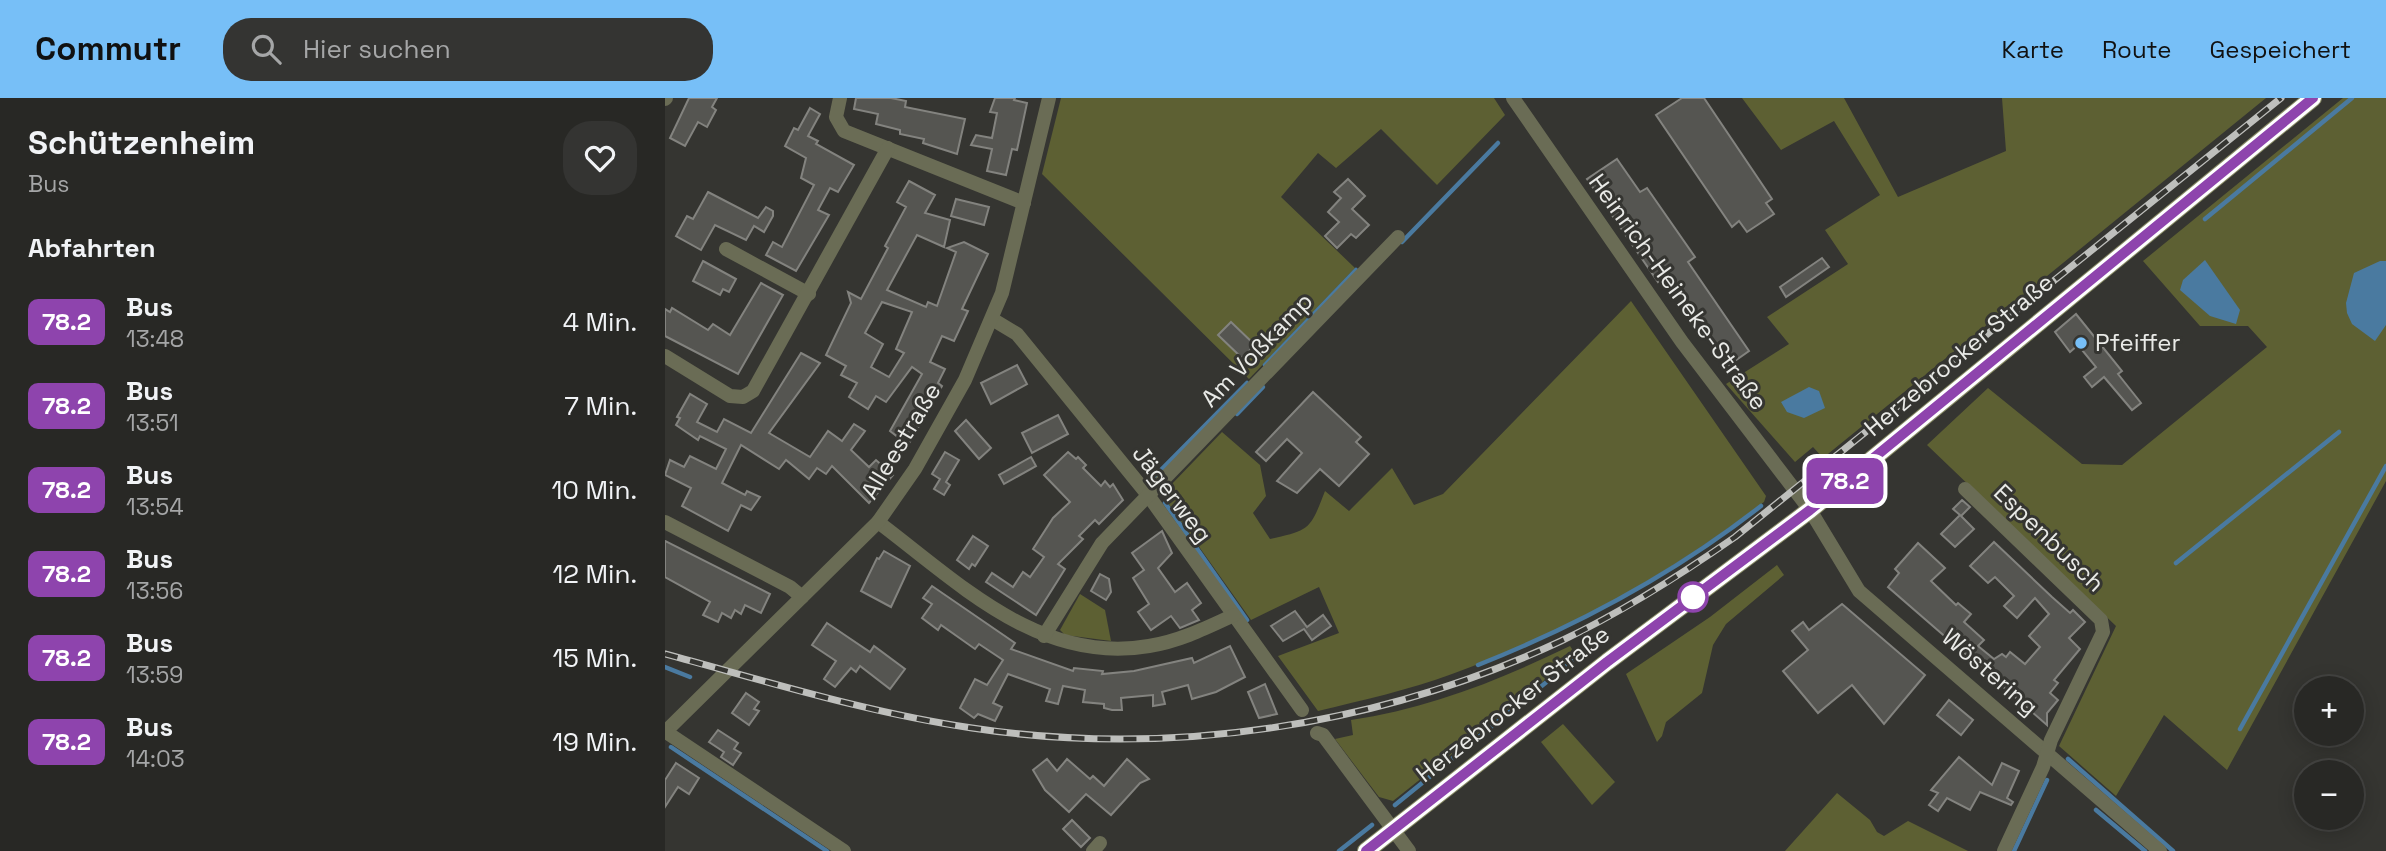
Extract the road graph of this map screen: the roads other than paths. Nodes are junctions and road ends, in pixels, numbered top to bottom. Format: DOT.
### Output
graph roads {
  1 [pos="840,98"];
  2 [pos="1049,98"];
  3 [pos="1513,98"];
  4 [pos="2313,98"];
  5 [pos="888,148"];
  6 [pos="1024,202"];
  7 [pos="1398,237"];
  8 [pos="726,249"];
  9 [pos="809,294"];
  10 [pos="992,319"];
  11 [pos="665,356"];
  12 [pos="1965,489"];
  13 [pos="1148,495"];
  14 [pos="1810,510"];
  15 [pos="665,522"];
  16 [pos="878,522"];
  17 [pos="802,597"];
  18 [pos="1234,615"];
  19 [pos="1044,636"];
  20 [pos="1302,710"];
  21 [pos="665,732"];
  22 [pos="1317,733"];
  23 [pos="2048,752"];
  24 [pos="1392,830"];
  25 [pos="844,851"];
  26 [pos="1366,851"];
  27 [pos="1409,851"];
  28 [pos="2004,851"];
  29 [pos="2161,851"];
  1 -- 5 [label="street"];
  2 -- 6 [label="street, Alleestraße"];
  3 -- 14 [label="street, Heinrich-Heineke-Straße"];
  4 -- 14 [label="main road, Herzebrocker Straße"];
  5 -- 6 [label="street"];
  5 -- 9 [label="street"];
  6 -- 10 [label="street, Alleestraße"];
  7 -- 13 [label="street, Am Voßkamp"];
  8 -- 9 [label="street"];
  9 -- 11 [label="street"];
  10 -- 13 [label="street, Jägerweg"];
  10 -- 16 [label="street, Alleestraße"];
  12 -- 23 [label="street, Espenbusch"];
  13 -- 18 [label="street, Jägerweg"];
  13 -- 19 [label="street, Am Voßkamp"];
  14 -- 23 [label="street, Wöstering"];
  14 -- 24 [label="main road, Herzebrocker Straße"];
  15 -- 17 [label="street"];
  16 -- 17 [label="street, Alleestraße"];
  16 -- 19 [label="street"];
  17 -- 21 [label="street, Alleestraße"];
  18 -- 19 [label="street"];
  18 -- 20 [label="street, Jägerweg"];
  21 -- 25 [label="street"];
  22 -- 24 [label="street"];
  23 -- 28 [label="street, Espenbusch"];
  23 -- 29 [label="street, Wöstering"];
  24 -- 26 [label="main road, Herzebrocker Straße"];
  24 -- 27 [label="street"];
}
